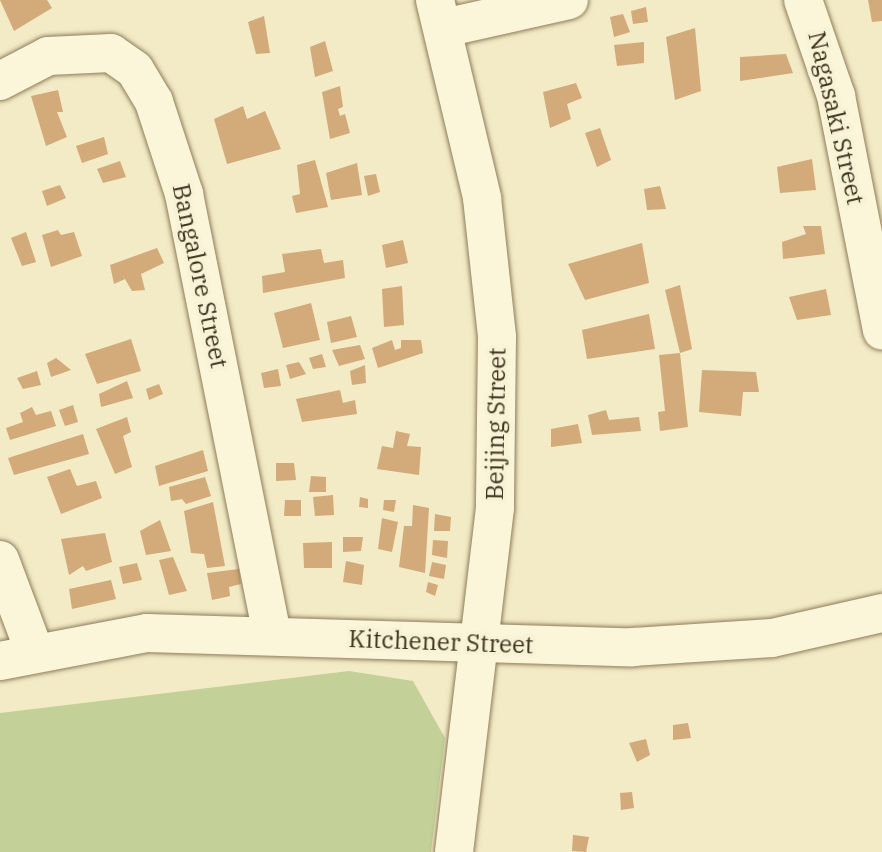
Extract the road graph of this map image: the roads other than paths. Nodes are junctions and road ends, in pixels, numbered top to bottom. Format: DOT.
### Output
graph roads {
  1 [pos="569,0"];
  2 [pos="803,0"];
  3 [pos="440,14"];
  4 [pos="0,81"];
  5 [pos="882,331"];
  6 [pos="0,560"];
  7 [pos="882,613"];
  8 [pos="272,634"];
  9 [pos="477,645"];
  10 [pos="18,657"];
  11 [pos="454,852"];
  1 -- 3 [label="street"];
  2 -- 5 [label="street, Nagasaki Street"];
  3 -- 9 [label="street, Beijing Street"];
  4 -- 8 [label="street, Bangalore Street"];
  6 -- 10 [label="street"];
  7 -- 9 [label="street, Kitchener Street"];
  8 -- 9 [label="street, Kitchener Street"];
  8 -- 10 [label="street, Kitchener Street"];
  9 -- 11 [label="street, Beijing Street"];
}
